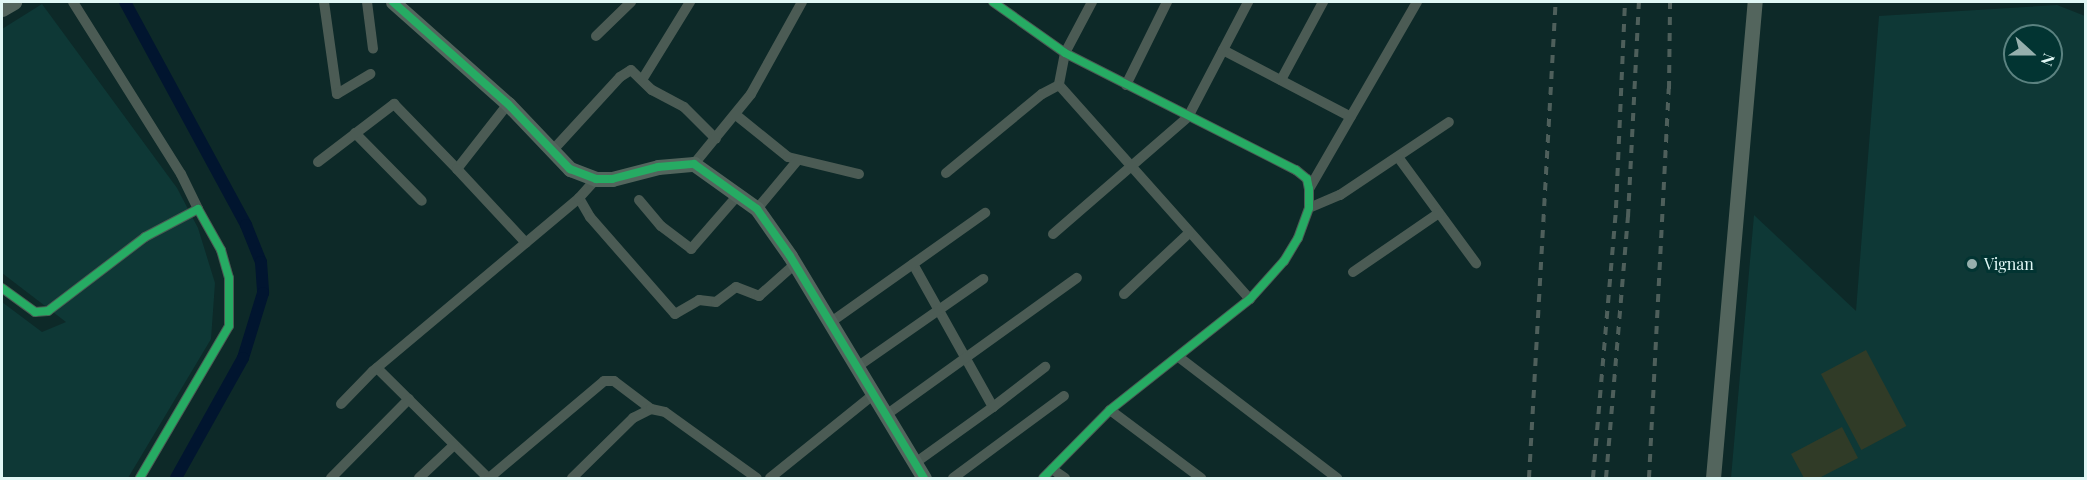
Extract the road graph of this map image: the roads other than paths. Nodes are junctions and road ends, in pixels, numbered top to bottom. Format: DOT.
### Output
graph roads {
  1 [pos="14,2"];
  2 [pos="73,2"];
  3 [pos="324,2"];
  4 [pos="367,2"];
  5 [pos="393,2"];
  6 [pos="631,2"];
  7 [pos="690,2"];
  8 [pos="802,2"];
  9 [pos="993,2"];
  10 [pos="1092,2"];
  11 [pos="1167,2"];
  12 [pos="1248,2"];
  13 [pos="1323,2"];
  14 [pos="1417,2"];
  15 [pos="1755,2"];
  16 [pos="2,9"];
  17 [pos="596,36"];
  18 [pos="373,49"];
  19 [pos="1223,50"];
  20 [pos="1065,53"];
  21 [pos="370,74"];
  22 [pos="642,80"];
  23 [pos="1281,80"];
  24 [pos="1059,85"];
  25 [pos="1126,85"];
  26 [pos="508,104"];
  27 [pos="735,114"];
  28 [pos="1188,117"];
  29 [pos="1351,117"];
  30 [pos="1449,122"];
  31 [pos="355,133"];
  32 [pos="716,139"];
  33 [pos="553,150"];
  34 [pos="1398,158"];
  35 [pos="797,161"];
  36 [pos="318,162"];
  37 [pos="694,165"];
  38 [pos="1129,167"];
  39 [pos="457,169"];
  40 [pos="946,173"];
  41 [pos="859,174"];
  42 [pos="596,179"];
  43 [pos="1310,189"];
  44 [pos="738,195"];
  45 [pos="579,198"];
  46 [pos="639,200"];
  47 [pos="422,201"];
  48 [pos="1310,208"];
  49 [pos="198,209"];
  50 [pos="757,209"];
  51 [pos="985,213"];
  52 [pos="1439,213"];
  53 [pos="1189,233"];
  54 [pos="1053,234"];
  55 [pos="526,243"];
  56 [pos="1476,263"];
  57 [pos="795,264"];
  58 [pos="913,264"];
  59 [pos="1353,272"];
  60 [pos="1077,278"];
  61 [pos="983,279"];
  62 [pos="2,288"];
  63 [pos="1124,294"];
  64 [pos="1250,299"];
  65 [pos="938,309"];
  66 [pos="831,322"];
  67 [pos="1180,358"];
  68 [pos="966,360"];
  69 [pos="858,367"];
  70 [pos="377,368"];
  71 [pos="1045,368"];
  72 [pos="874,394"];
  73 [pos="1064,396"];
  74 [pos="409,399"];
  75 [pos="341,404"];
  76 [pos="993,407"];
  77 [pos="651,409"];
  78 [pos="1110,410"];
  79 [pos="886,415"];
  80 [pos="454,445"];
  81 [pos="915,463"];
  82 [pos="1052,469"];
  83 [pos="140,478"];
  84 [pos="332,478"];
  85 [pos="419,478"];
  86 [pos="488,478"];
  87 [pos="572,478"];
  88 [pos="757,478"];
  89 [pos="770,478"];
  90 [pos="924,478"];
  91 [pos="953,478"];
  92 [pos="1043,478"];
  93 [pos="1065,478"];
  94 [pos="1200,478"];
  95 [pos="1337,478"];
  96 [pos="1713,478"];
  1 -- 16 [label="street"];
  2 -- 49 [label="street"];
  3 -- 21 [label="street"];
  4 -- 18 [label="street"];
  5 -- 26 [label="street"];
  6 -- 17 [label="street"];
  7 -- 22 [label="street"];
  8 -- 27 [label="street"];
  9 -- 20 [label="street"];
  10 -- 20 [label="street"];
  11 -- 25 [label="street"];
  12 -- 19 [label="street"];
  13 -- 23 [label="street"];
  14 -- 29 [label="street"];
  15 -- 96 [label="street"];
  19 -- 23 [label="street"];
  19 -- 28 [label="street"];
  20 -- 24 [label="street"];
  20 -- 25 [label="street"];
  22 -- 32 [label="street"];
  22 -- 33 [label="street"];
  23 -- 29 [label="street"];
  24 -- 38 [label="street"];
  24 -- 40 [label="street"];
  25 -- 28 [label="street"];
  26 -- 33 [label="street"];
  26 -- 39 [label="street"];
  27 -- 32 [label="street"];
  27 -- 35 [label="street"];
  28 -- 38 [label="street"];
  28 -- 43 [label="street"];
  29 -- 43 [label="street"];
  30 -- 34 [label="street"];
  31 -- 36 [label="street"];
  31 -- 39 [label="street"];
  31 -- 47 [label="street"];
  32 -- 37 [label="street"];
  33 -- 42 [label="street"];
  34 -- 48 [label="street"];
  34 -- 52 [label="street"];
  35 -- 41 [label="street"];
  35 -- 50 [label="street"];
  37 -- 42 [label="street"];
  37 -- 44 [label="street"];
  38 -- 53 [label="street"];
  38 -- 54 [label="street"];
  39 -- 55 [label="street"];
  42 -- 45 [label="street"];
  43 -- 48 [label="street"];
  44 -- 46 [label="street"];
  44 -- 50 [label="street"];
  45 -- 55 [label="street"];
  45 -- 57 [label="street"];
  48 -- 64 [label="street"];
  49 -- 62 [label="street"];
  49 -- 83 [label="street"];
  50 -- 57 [label="street"];
  51 -- 58 [label="street"];
  52 -- 56 [label="street"];
  52 -- 59 [label="street"];
  53 -- 63 [label="street"];
  53 -- 64 [label="street"];
  55 -- 70 [label="street"];
  57 -- 66 [label="street"];
  58 -- 65 [label="street"];
  58 -- 66 [label="street"];
  60 -- 68 [label="street"];
  61 -- 65 [label="street"];
  64 -- 67 [label="street"];
  65 -- 68 [label="street"];
  65 -- 69 [label="street"];
  66 -- 69 [label="street"];
  67 -- 78 [label="street"];
  67 -- 95 [label="street"];
  68 -- 76 [label="street"];
  68 -- 79 [label="street"];
  69 -- 72 [label="street"];
  70 -- 74 [label="street"];
  70 -- 75 [label="street"];
  71 -- 76 [label="street"];
  72 -- 79 [label="street"];
  72 -- 89 [label="street"];
  73 -- 91 [label="street"];
  74 -- 80 [label="street"];
  74 -- 84 [label="street"];
  76 -- 81 [label="street"];
  77 -- 86 [label="street"];
  77 -- 87 [label="street"];
  77 -- 88 [label="street"];
  78 -- 82 [label="street"];
  78 -- 94 [label="street"];
  79 -- 81 [label="street"];
  80 -- 85 [label="street"];
  80 -- 86 [label="street"];
  81 -- 90 [label="street"];
  82 -- 92 [label="street"];
  82 -- 93 [label="street"];
}
